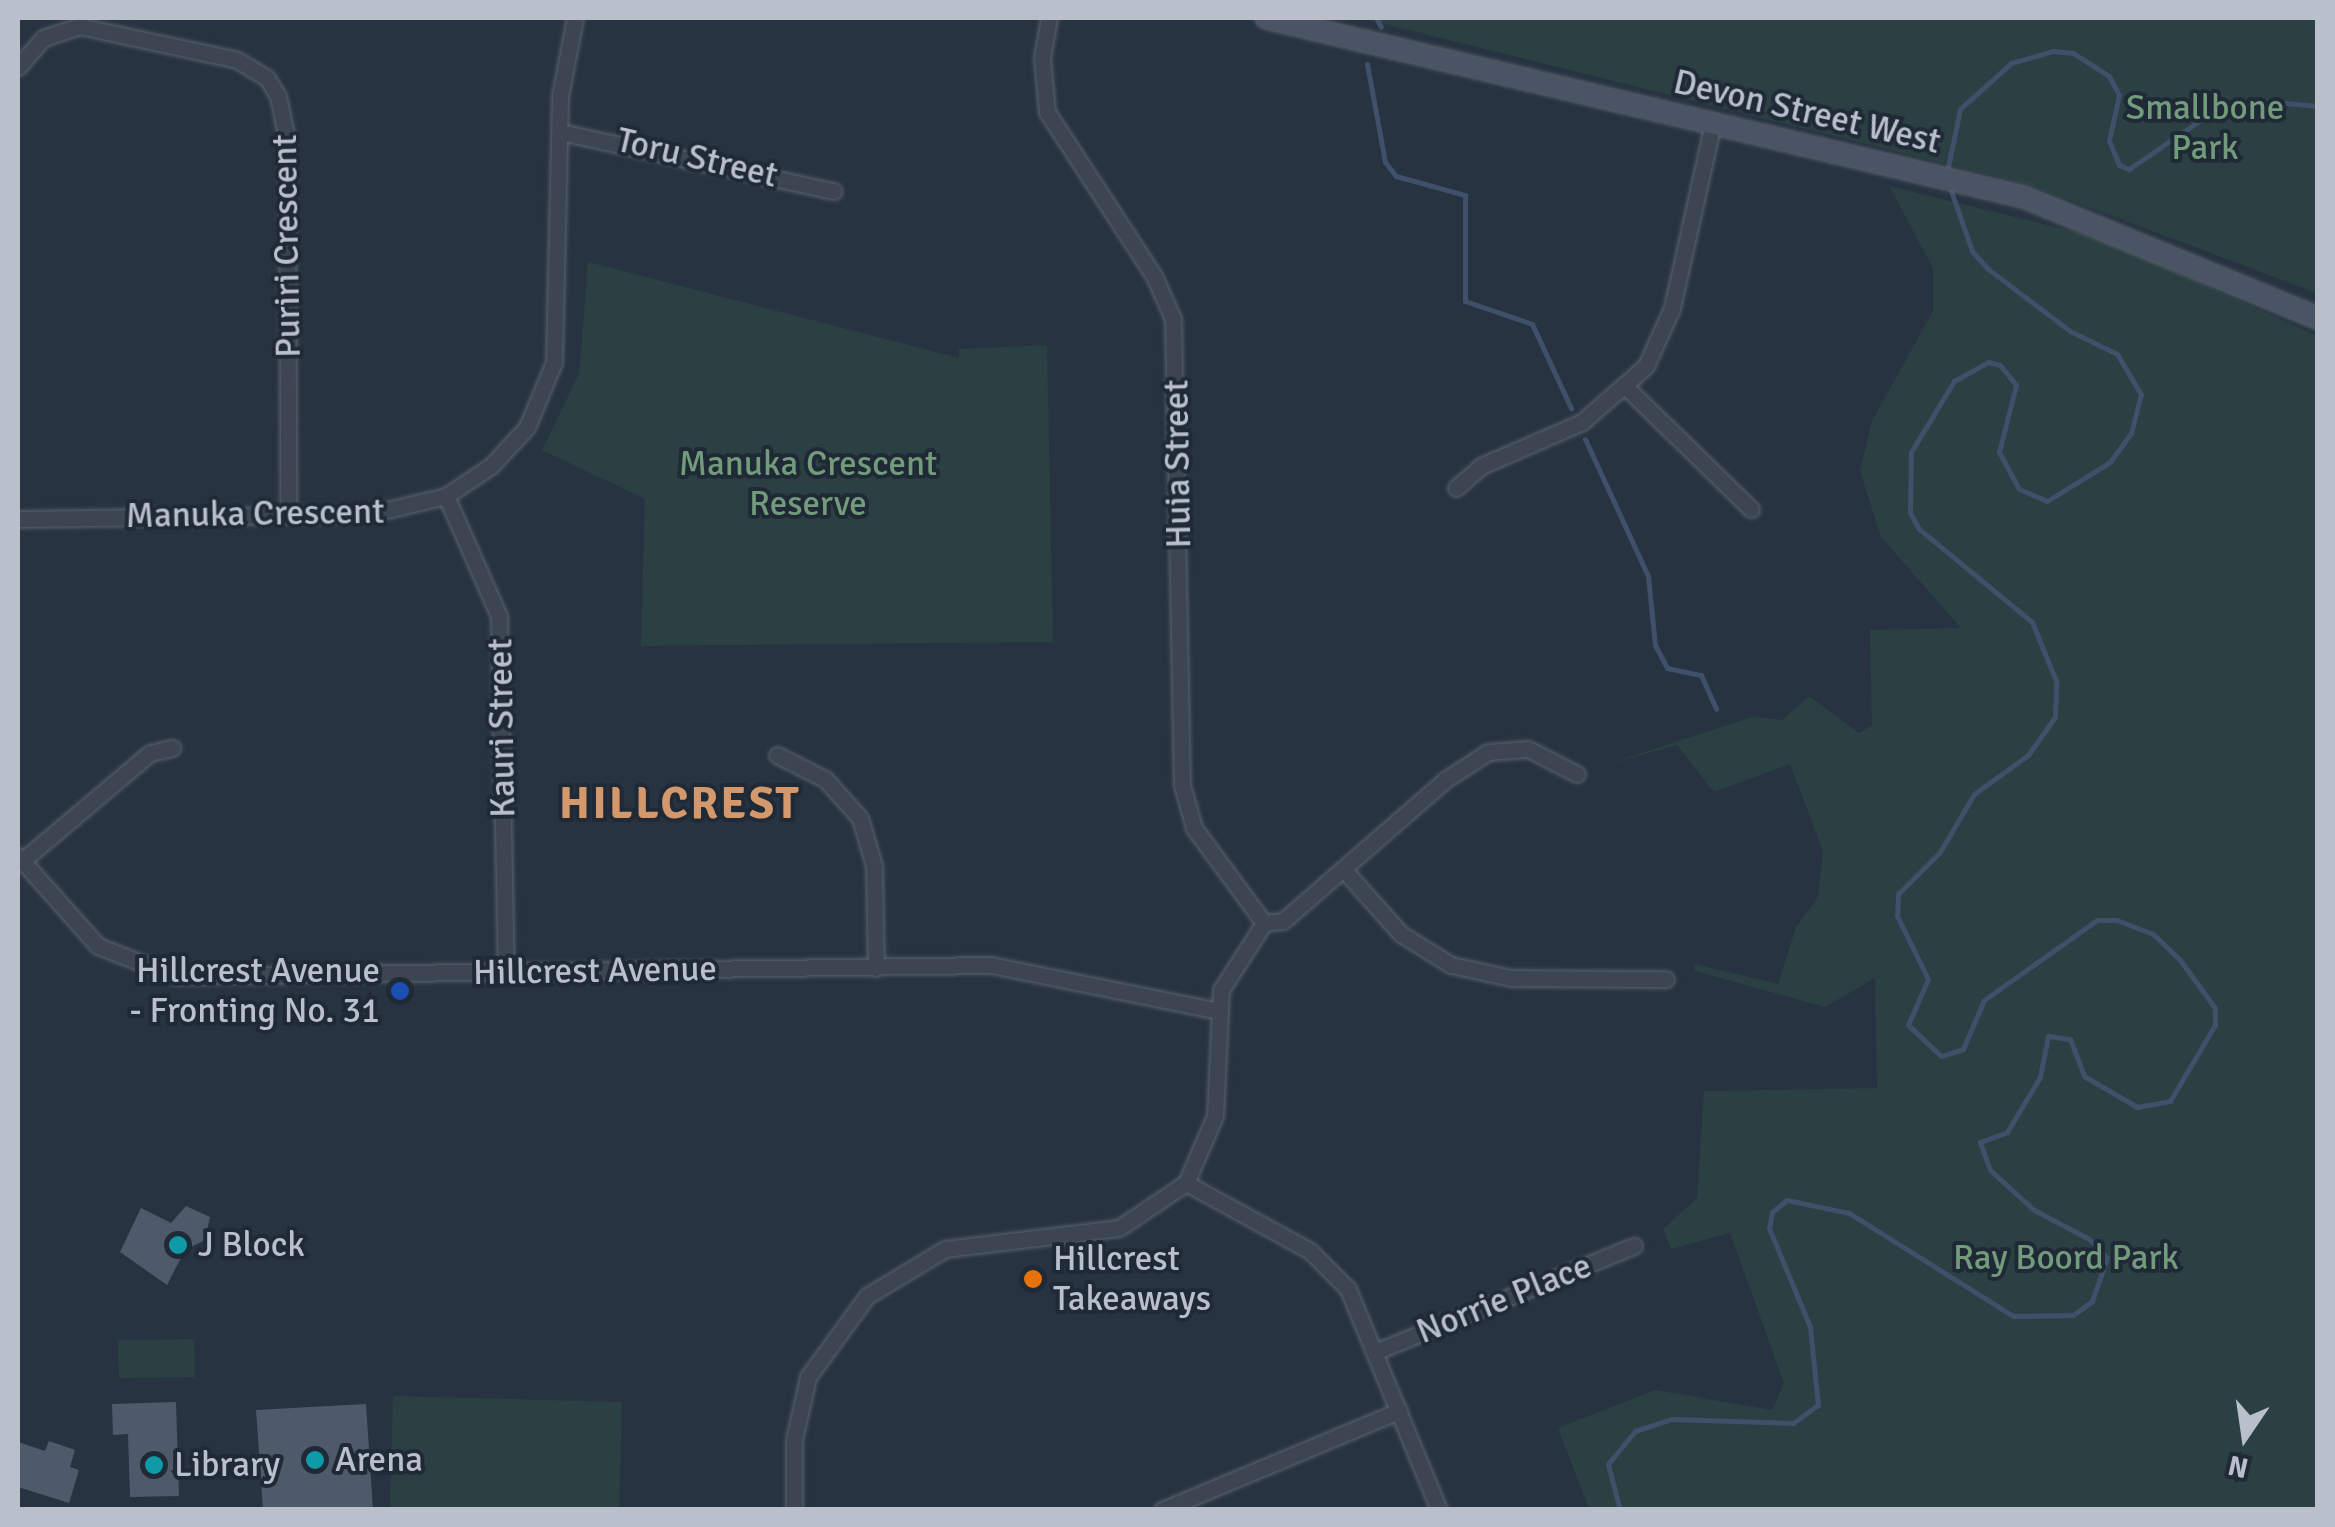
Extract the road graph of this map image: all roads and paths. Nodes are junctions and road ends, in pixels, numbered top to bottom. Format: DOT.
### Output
graph roads {
  1 [pos="575,18"];
  2 [pos="1049,18"];
  3 [pos="1266,18"];
  4 [pos="18,68"];
  5 [pos="1713,123"];
  6 [pos="560,132"];
  7 [pos="834,191"];
  8 [pos="2318,318"];
  9 [pos="1628,389"];
  10 [pos="1456,488"];
  11 [pos="446,496"];
  12 [pos="1751,509"];
  13 [pos="288,514"];
  14 [pos="18,519"];
  15 [pos="172,748"];
  16 [pos="777,755"];
  17 [pos="1577,774"];
  18 [pos="20,858"];
  19 [pos="1344,870"];
  20 [pos="1264,923"];
  21 [pos="876,968"];
  22 [pos="506,972"];
  23 [pos="1666,979"];
  24 [pos="1215,1010"];
  25 [pos="1186,1183"];
  26 [pos="1634,1246"];
  27 [pos="1375,1352"];
  28 [pos="1399,1411"];
  29 [pos="794,1510"];
  30 [pos="1162,1510"];
  31 [pos="1440,1510"];
  1 -- 6 [label="street, Manuka Crescent"];
  2 -- 20 [label="street, Huia Street"];
  3 -- 5 [label="main road, Devon Street West"];
  4 -- 13 [label="street, Puriri Crescent"];
  5 -- 8 [label="main road, Devon Street West"];
  5 -- 9 [label="street"];
  6 -- 7 [label="street, Toru Street"];
  6 -- 11 [label="street, Manuka Crescent"];
  9 -- 10 [label="street"];
  9 -- 12 [label="street"];
  11 -- 13 [label="street, Manuka Crescent"];
  11 -- 22 [label="street, Kauri Street"];
  13 -- 14 [label="street, Manuka Crescent"];
  15 -- 18 [label="street"];
  16 -- 21 [label="street"];
  17 -- 19 [label="street"];
  18 -- 22 [label="street, Hillcrest Avenue"];
  19 -- 20 [label="street"];
  19 -- 23 [label="street"];
  20 -- 24 [label="street"];
  21 -- 22 [label="street, Hillcrest Avenue"];
  21 -- 24 [label="street, Hillcrest Avenue"];
  24 -- 25 [label="street"];
  25 -- 27 [label="street"];
  25 -- 29 [label="street"];
  26 -- 27 [label="street, Norrie Place"];
  27 -- 28 [label="street"];
  28 -- 30 [label="street"];
  28 -- 31 [label="street"];
}
